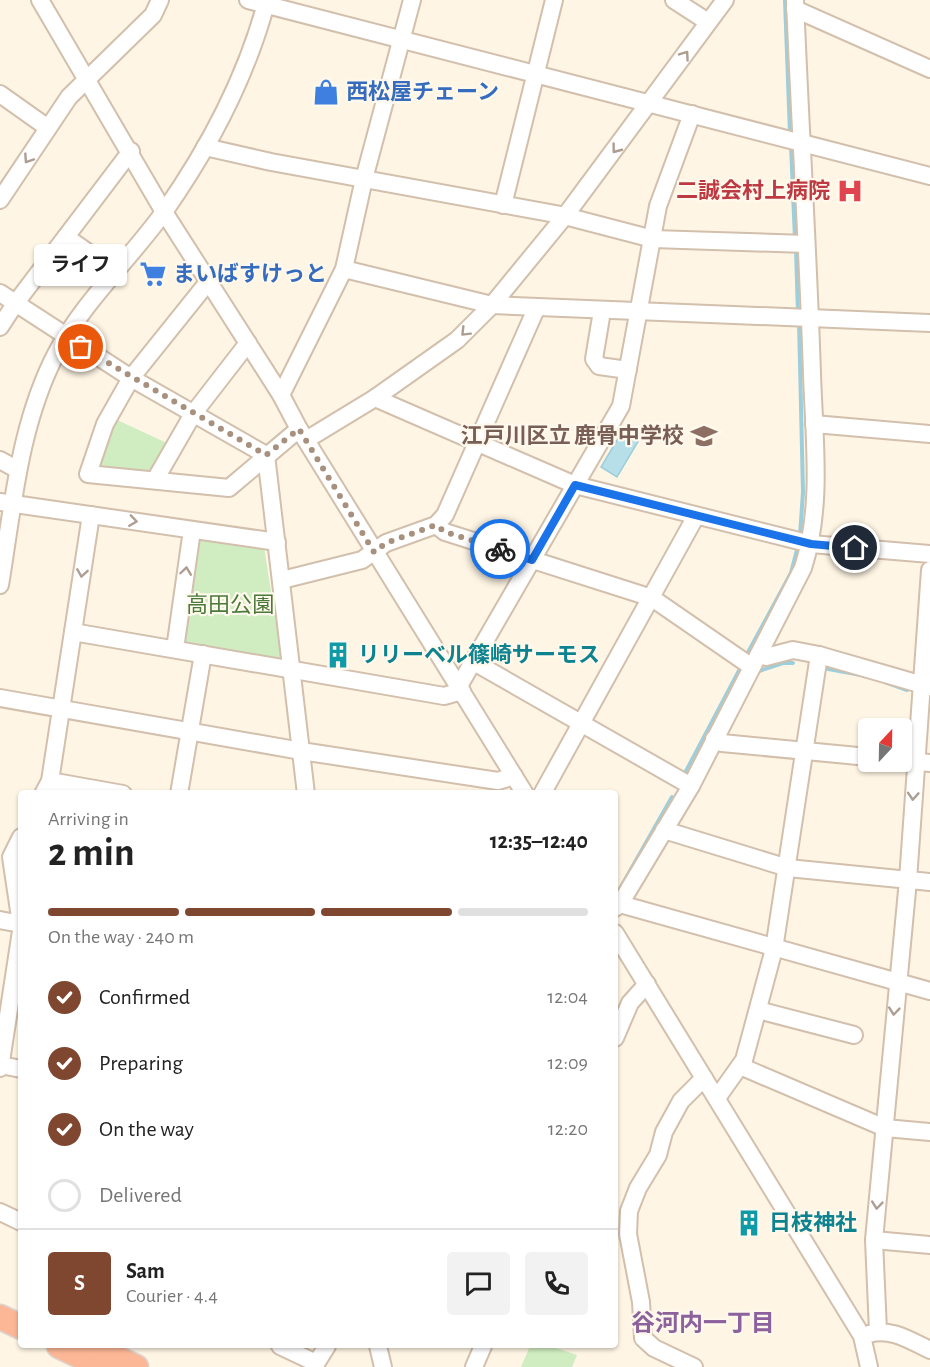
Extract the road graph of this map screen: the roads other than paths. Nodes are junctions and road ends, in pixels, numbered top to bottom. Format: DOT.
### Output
graph roads {
  1 [pos="40,0"];
  2 [pos="160,0"];
  3 [pos="248,0"];
  4 [pos="412,0"];
  5 [pos="555,0"];
  6 [pos="674,0"];
  7 [pos="724,0"];
  8 [pos="267,2"];
  9 [pos="795,4"];
  10 [pos="708,22"];
  11 [pos="400,41"];
  12 [pos="930,69"];
  13 [pos="536,73"];
  14 [pos="87,78"];
  15 [pos="0,94"];
  16 [pos="651,103"];
  17 [pos="692,114"];
  18 [pos="48,129"];
  19 [pos="803,142"];
  20 [pos="205,147"];
  21 [pos="131,152"];
  22 [pos="930,176"];
  23 [pos="364,179"];
  24 [pos="0,200"];
  25 [pos="502,205"];
  26 [pos="164,212"];
  27 [pos="565,216"];
  28 [pos="66,237"];
  29 [pos="652,239"];
  30 [pos="806,244"];
  31 [pos="344,269"];
  32 [pos="116,273"];
  33 [pos="208,282"];
  34 [pos="0,293"];
  35 [pos="15,304"];
  36 [pos="492,305"];
  37 [pos="536,309"];
  38 [pos="602,311"];
  39 [pos="639,311"];
  40 [pos="810,317"];
  41 [pos="930,323"];
  42 [pos="0,327"];
  43 [pos="65,337"];
  44 [pos="248,343"];
  45 [pos="628,370"];
  46 [pos="131,378"];
  47 [pos="281,395"];
  48 [pos="375,398"];
  49 [pos="193,414"];
  50 [pos="814,424"];
  51 [pos="930,434"];
  52 [pos="302,435"];
  53 [pos="477,442"];
  54 [pos="266,455"];
  55 [pos="0,460"];
  56 [pos="18,470"];
  57 [pos="155,480"];
  58 [pos="575,485"];
  59 [pos="7,502"];
  60 [pos="91,515"];
  61 [pos="696,516"];
  62 [pos="436,525"];
  63 [pos="192,530"];
  64 [pos="277,542"];
  65 [pos="811,544"];
  66 [pos="374,552"];
  67 [pos="930,554"];
  68 [pos="532,560"];
  69 [pos="930,570"];
  70 [pos="282,580"];
  71 [pos="0,585"];
  72 [pos="652,598"];
  73 [pos="73,632"];
  74 [pos="175,650"];
  75 [pos="202,654"];
  76 [pos="819,655"];
  77 [pos="756,661"];
  78 [pos="474,663"];
  79 [pos="293,670"];
  80 [pos="926,685"];
  81 [pos="460,689"];
  82 [pos="0,698"];
  83 [pos="61,709"];
  84 [pos="581,723"];
  85 [pos="190,730"];
  86 [pos="714,740"];
  87 [pos="301,751"];
  88 [pos="804,751"];
  89 [pos="858,756"];
  90 [pos="916,761"];
  91 [pos="502,784"];
  92 [pos="691,786"];
  93 [pos="47,787"];
  94 [pos="80,790"];
  95 [pos="180,790"];
  96 [pos="306,790"];
  97 [pos="516,790"];
  98 [pos="544,790"];
  99 [pos="664,830"];
  100 [pos="18,843"];
  101 [pos="788,868"];
  102 [pos="17,874"];
  103 [pos="908,880"];
  104 [pos="930,882"];
  105 [pos="618,906"];
  106 [pos="0,920"];
  107 [pos="18,923"];
  108 [pos="618,938"];
  109 [pos="774,949"];
  110 [pos="18,950"];
  111 [pos="897,982"];
  112 [pos="647,984"];
  113 [pos="930,991"];
  114 [pos="758,1010"];
  115 [pos="618,1031"];
  116 [pos="854,1035"];
  117 [pos="0,1066"];
  118 [pos="740,1066"];
  119 [pos="18,1069"];
  120 [pos="704,1078"];
  121 [pos="717,1098"];
  122 [pos="885,1128"];
  123 [pos="930,1132"];
  124 [pos="0,1212"];
  125 [pos="18,1221"];
  126 [pos="874,1240"];
  127 [pos="930,1245"];
  128 [pos="0,1300"];
  129 [pos="18,1309"];
  130 [pos="0,1317"];
  131 [pos="18,1326"];
  132 [pos="870,1334"];
  133 [pos="64,1348"];
  134 [pos="284,1348"];
  135 [pos="326,1348"];
  136 [pos="378,1348"];
  137 [pos="482,1348"];
  138 [pos="930,1350"];
  139 [pos="83,1356"];
  140 [pos="315,1365"];
  141 [pos="103,1367"];
  142 [pos="136,1367"];
  143 [pos="383,1367"];
  144 [pos="474,1367"];
  145 [pos="479,1367"];
  146 [pos="694,1367"];
  147 [pos="869,1367"];
  1 -- 14 [label="street"];
  2 -- 14 [label="street"];
  3 -- 8 [label="street"];
  4 -- 11 [label="street"];
  5 -- 13 [label="street"];
  6 -- 10 [label="street"];
  7 -- 10 [label="street"];
  8 -- 11 [label="street"];
  8 -- 20 [label="street"];
  9 -- 12 [label="street"];
  9 -- 19 [label="street"];
  16 -- 10 [label="street, one-way"];
  11 -- 13 [label="street"];
  11 -- 23 [label="street"];
  13 -- 16 [label="street"];
  13 -- 25 [label="street"];
  14 -- 18 [label="street"];
  14 -- 21 [label="street"];
  15 -- 18 [label="street"];
  16 -- 17 [label="street"];
  16 -- 27 [label="street, one-way"];
  17 -- 19 [label="street"];
  17 -- 29 [label="street"];
  18 -- 24 [label="street, one-way"];
  19 -- 22 [label="street"];
  19 -- 30 [label="street"];
  20 -- 23 [label="street"];
  20 -- 26 [label="street"];
  21 -- 26 [label="street"];
  21 -- 28 [label="street"];
  23 -- 25 [label="street"];
  23 -- 31 [label="street"];
  25 -- 27 [label="street"];
  26 -- 32 [label="street"];
  26 -- 33 [label="street"];
  27 -- 29 [label="street"];
  27 -- 36 [label="street"];
  28 -- 32 [label="street"];
  28 -- 35 [label="street"];
  29 -- 30 [label="street"];
  29 -- 39 [label="street"];
  30 -- 40 [label="street"];
  31 -- 36 [label="street"];
  31 -- 47 [label="street"];
  32 -- 43 [label="street"];
  33 -- 44 [label="street"];
  33 -- 46 [label="street"];
  34 -- 35 [label="street"];
  35 -- 42 [label="street"];
  35 -- 43 [label="street"];
  36 -- 37 [label="street"];
  36 -- 48 [label="street, one-way"];
  37 -- 38 [label="street"];
  37 -- 53 [label="street"];
  38 -- 39 [label="street"];
  38 -- 45 [label="street"];
  39 -- 40 [label="street"];
  39 -- 45 [label="street"];
  40 -- 41 [label="street"];
  40 -- 50 [label="street"];
  43 -- 46 [label="street"];
  43 -- 56 [label="street"];
  44 -- 47 [label="street"];
  44 -- 49 [label="street"];
  45 -- 58 [label="street"];
  46 -- 49 [label="street"];
  46 -- 57 [label="street"];
  47 -- 52 [label="street"];
  48 -- 52 [label="street"];
  48 -- 53 [label="street"];
  49 -- 54 [label="street"];
  49 -- 57 [label="street"];
  50 -- 51 [label="street"];
  50 -- 65 [label="street"];
  52 -- 54 [label="street"];
  52 -- 66 [label="street"];
  53 -- 58 [label="street"];
  53 -- 62 [label="street"];
  54 -- 57 [label="street"];
  54 -- 64 [label="street"];
  55 -- 56 [label="street"];
  56 -- 59 [label="street"];
  58 -- 61 [label="street"];
  58 -- 68 [label="street"];
  59 -- 60 [label="street"];
  59 -- 71 [label="street"];
  60 -- 63 [label="street, one-way"];
  60 -- 73 [label="street, one-way"];
  61 -- 65 [label="street"];
  61 -- 72 [label="street"];
  62 -- 66 [label="street"];
  62 -- 68 [label="street"];
  63 -- 64 [label="street"];
  74 -- 63 [label="street, one-way"];
  64 -- 70 [label="street"];
  65 -- 67 [label="street"];
  65 -- 77 [label="street"];
  66 -- 70 [label="street"];
  66 -- 81 [label="street"];
  68 -- 72 [label="street"];
  68 -- 78 [label="street"];
  69 -- 80 [label="street"];
  70 -- 79 [label="street"];
  72 -- 77 [label="street"];
  72 -- 84 [label="street"];
  73 -- 74 [label="street"];
  73 -- 83 [label="street"];
  74 -- 75 [label="street"];
  75 -- 79 [label="street"];
  75 -- 85 [label="street"];
  76 -- 77 [label="street"];
  76 -- 80 [label="street"];
  76 -- 88 [label="street"];
  77 -- 86 [label="street"];
  78 -- 81 [label="street"];
  78 -- 84 [label="street"];
  79 -- 81 [label="street"];
  79 -- 87 [label="street"];
  80 -- 90 [label="street"];
  81 -- 91 [label="street"];
  82 -- 83 [label="street"];
  83 -- 85 [label="street"];
  83 -- 93 [label="street"];
  84 -- 92 [label="street"];
  84 -- 98 [label="street"];
  85 -- 87 [label="street"];
  85 -- 95 [label="street"];
  86 -- 88 [label="street"];
  86 -- 92 [label="street"];
  87 -- 91 [label="street"];
  87 -- 96 [label="street"];
  88 -- 89 [label="street"];
  88 -- 101 [label="street"];
  90 -- 103 [label="street, one-way"];
  91 -- 97 [label="street"];
  92 -- 99 [label="street"];
  93 -- 94 [label="street"];
  99 -- 101 [label="street"];
  99 -- 105 [label="street"];
  100 -- 102 [label="street"];
  101 -- 103 [label="street"];
  101 -- 109 [label="street"];
  103 -- 104 [label="street"];
  103 -- 111 [label="street"];
  105 -- 109 [label="street"];
  106 -- 107 [label="street"];
  108 -- 112 [label="street"];
  109 -- 111 [label="street"];
  109 -- 114 [label="street"];
  110 -- 117 [label="street"];
  111 -- 113 [label="street"];
  111 -- 122 [label="street, one-way"];
  112 -- 115 [label="street"];
  112 -- 120 [label="street"];
  114 -- 116 [label="street"];
  114 -- 118 [label="street"];
  117 -- 119 [label="street"];
  118 -- 121 [label="street"];
  118 -- 122 [label="street"];
  120 -- 121 [label="street"];
  120 -- 146 [label="street"];
  121 -- 132 [label="street"];
  122 -- 123 [label="street"];
  122 -- 126 [label="street, one-way"];
  124 -- 125 [label="street"];
  126 -- 127 [label="street"];
  126 -- 132 [label="street"];
  128 -- 129 [label="highway"];
  130 -- 131 [label="highway"];
  132 -- 138 [label="street"];
  132 -- 147 [label="street"];
  133 -- 139 [label="highway"];
  134 -- 140 [label="street"];
  135 -- 140 [label="street"];
  136 -- 143 [label="street"];
  137 -- 144 [label="street"];
  139 -- 141 [label="highway"];
  139 -- 142 [label="highway"];
  144 -- 145 [label="street"];
}
